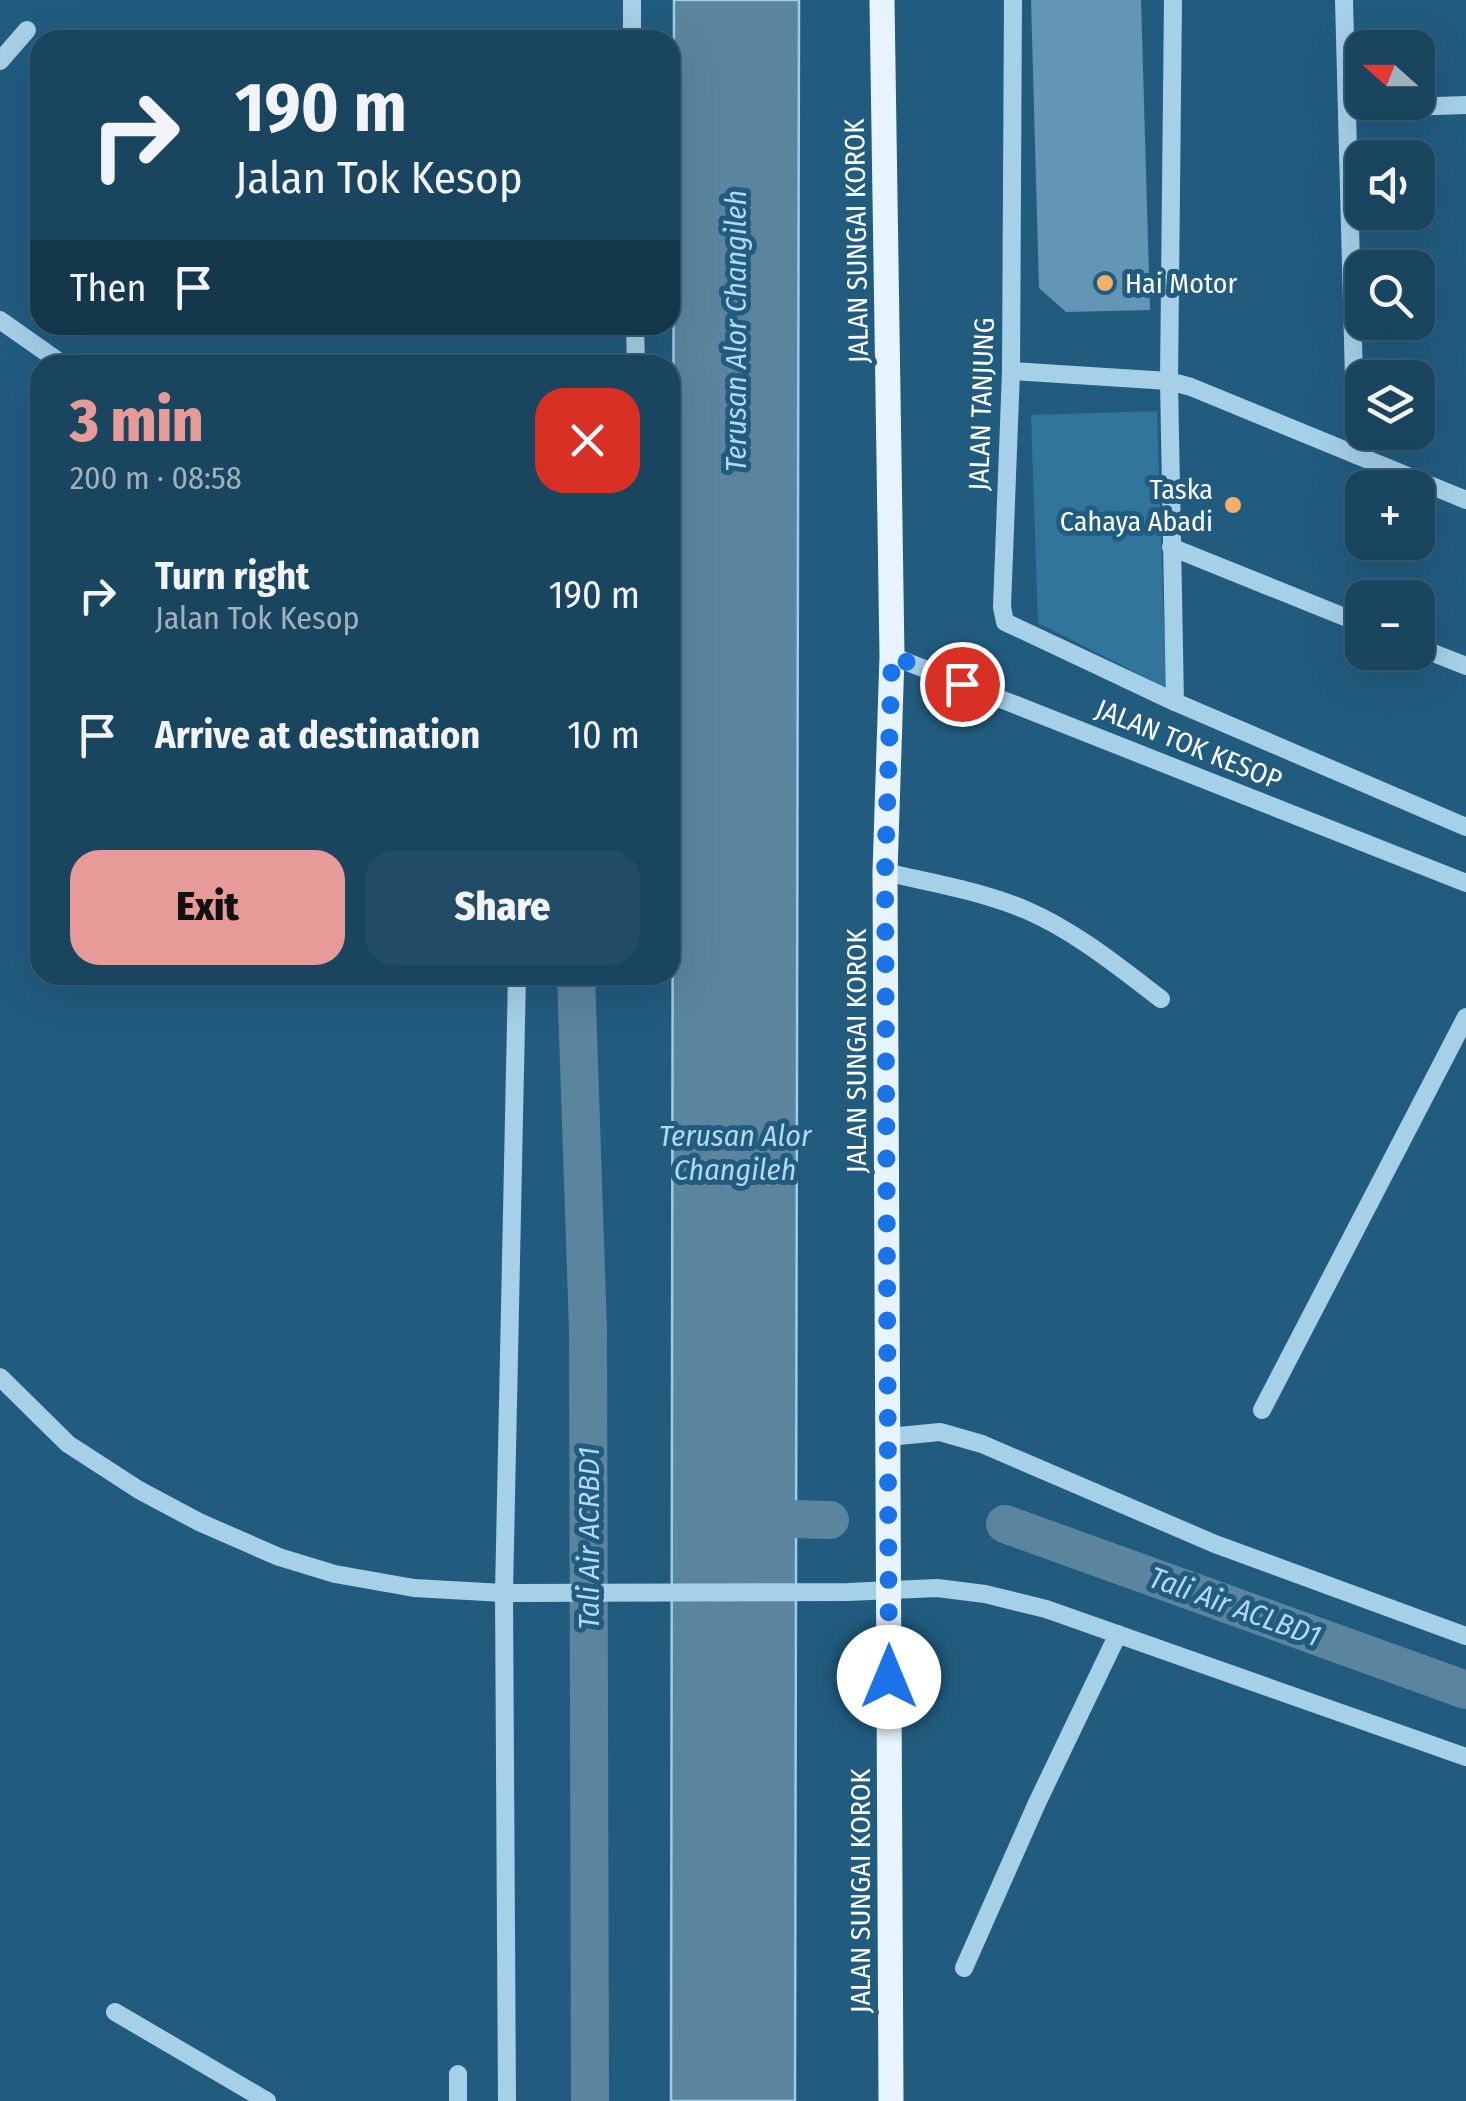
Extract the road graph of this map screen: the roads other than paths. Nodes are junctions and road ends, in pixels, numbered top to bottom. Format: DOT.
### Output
graph roads {
  1 [pos="632,0"];
  2 [pos="882,0"];
  3 [pos="1014,0"];
  4 [pos="1173,0"];
  5 [pos="1344,0"];
  6 [pos="27,30"];
  7 [pos="632,30"];
  8 [pos="1345,36"];
  9 [pos="0,61"];
  10 [pos="1466,105"];
  11 [pos="1435,106"];
  12 [pos="1347,120"];
  13 [pos="0,320"];
  14 [pos="50,355"];
  15 [pos="1011,371"];
  16 [pos="1169,381"];
  17 [pos="1356,456"];
  18 [pos="1466,500"];
  19 [pos="1172,547"];
  20 [pos="1345,617"];
  21 [pos="1435,654"];
  22 [pos="892,656"];
  23 [pos="1466,666"];
  24 [pos="1175,702"];
  25 [pos="1466,827"];
  26 [pos="885,872"];
  27 [pos="1466,883"];
  28 [pos="517,985"];
  29 [pos="1161,998"];
  30 [pos="1466,1017"];
  31 [pos="0,1377"];
  32 [pos="1262,1410"];
  33 [pos="888,1437"];
  34 [pos="889,1591"];
  35 [pos="523,1593"];
  36 [pos="1118,1634"];
  37 [pos="1466,1636"];
  38 [pos="1466,1757"];
  39 [pos="964,1968"];
  40 [pos="115,2012"];
  41 [pos="458,2074"];
  42 [pos="267,2101"];
  43 [pos="458,2101"];
  44 [pos="507,2101"];
  45 [pos="891,2101"];
  1 -- 7 [label="street"];
  2 -- 22 [label="main road, JALAN SUNGAI KOROK"];
  3 -- 15 [label="street, JALAN TANJUNG"];
  4 -- 16 [label="street"];
  5 -- 8 [label="street"];
  6 -- 9 [label="street"];
  10 -- 11 [label="street"];
  12 -- 17 [label="street"];
  13 -- 14 [label="street"];
  15 -- 16 [label="street"];
  15 -- 24 [label="street, JALAN TANJUNG"];
  16 -- 17 [label="street"];
  16 -- 19 [label="street"];
  17 -- 18 [label="street"];
  19 -- 20 [label="street"];
  19 -- 24 [label="street"];
  21 -- 23 [label="street"];
  22 -- 26 [label="main road, JALAN SUNGAI KOROK"];
  22 -- 27 [label="street, JALAN TOK KESOP"];
  24 -- 25 [label="street"];
  26 -- 29 [label="street"];
  26 -- 33 [label="main road, JALAN SUNGAI KOROK"];
  28 -- 35 [label="street"];
  30 -- 32 [label="street"];
  31 -- 35 [label="street"];
  33 -- 34 [label="main road, JALAN SUNGAI KOROK"];
  33 -- 37 [label="street"];
  34 -- 35 [label="street"];
  34 -- 36 [label="street"];
  34 -- 45 [label="main road, JALAN SUNGAI KOROK"];
  35 -- 44 [label="street"];
  36 -- 38 [label="street"];
  36 -- 39 [label="street"];
  40 -- 42 [label="street"];
  41 -- 43 [label="street"];
}
